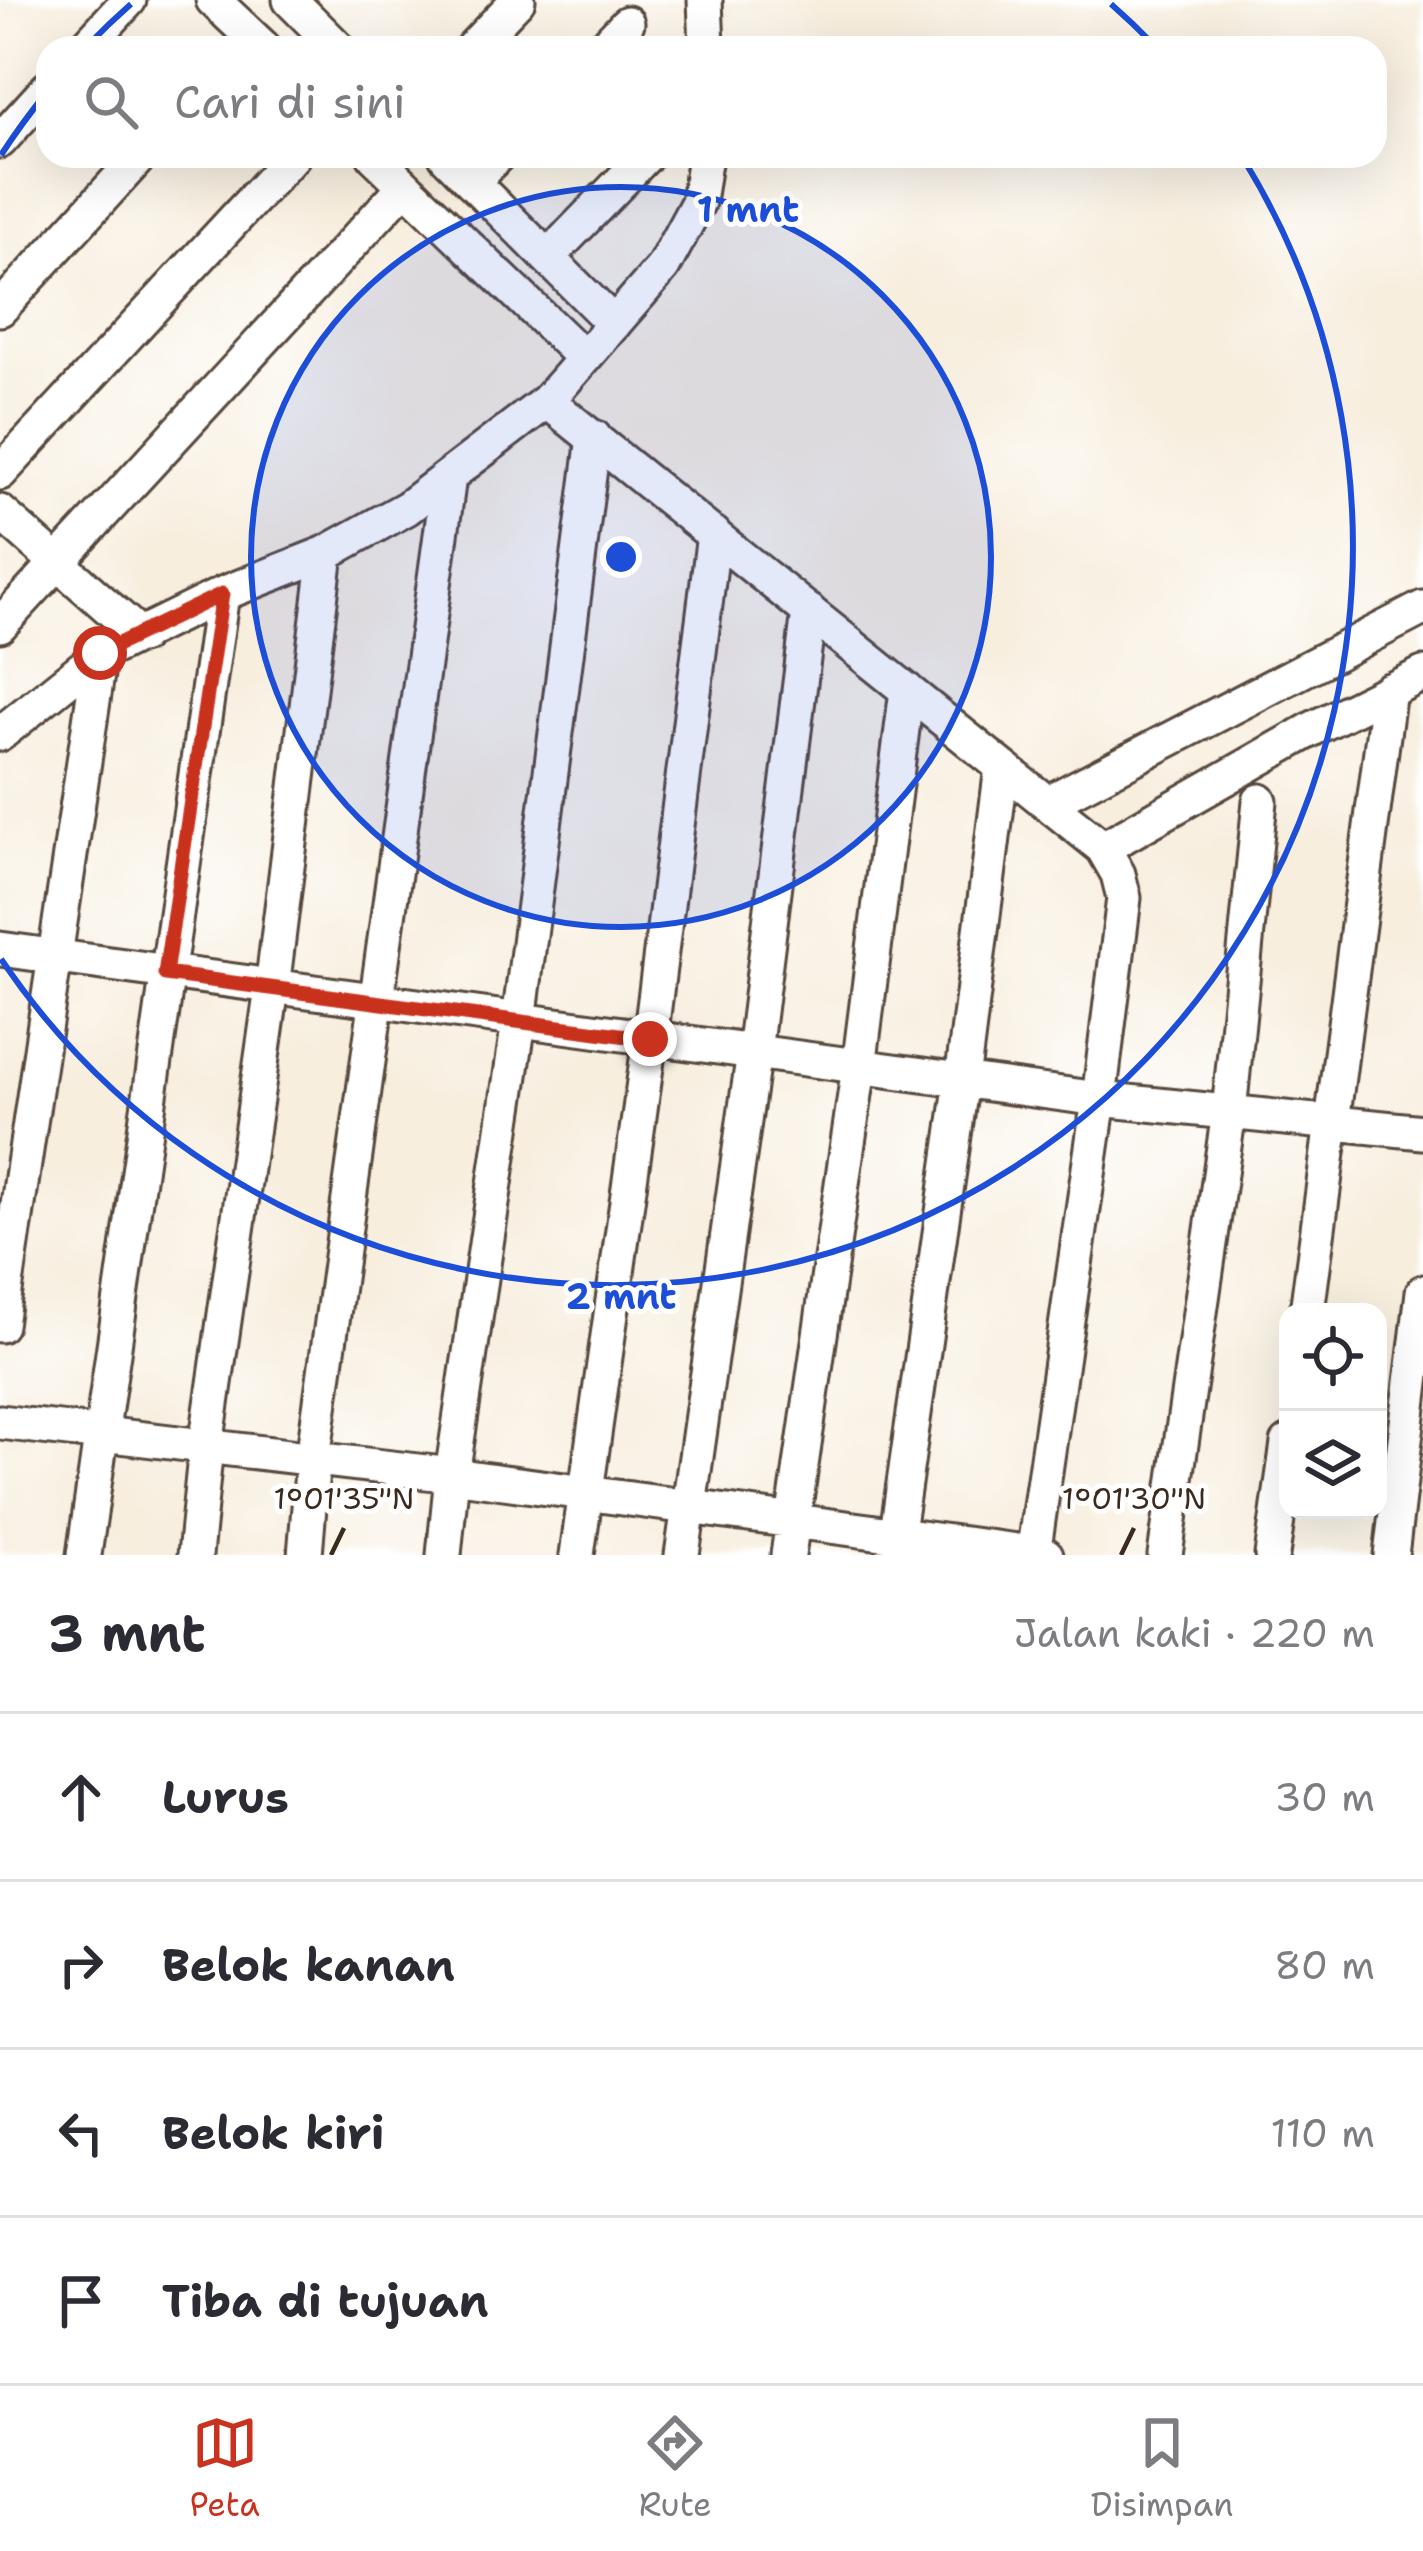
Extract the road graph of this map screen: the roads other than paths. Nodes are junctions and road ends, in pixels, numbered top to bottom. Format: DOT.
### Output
graph roads {
  1 [pos="129,0"];
  2 [pos="213,0"];
  3 [pos="518,0"];
  4 [pos="705,0"];
  5 [pos="295,2"];
  6 [pos="627,23"];
  7 [pos="96,36"];
  8 [pos="244,36"];
  9 [pos="327,36"];
  10 [pos="484,36"];
  11 [pos="615,36"];
  12 [pos="706,36"];
  13 [pos="36,101"];
  14 [pos="0,141"];
  15 [pos="129,168"];
  16 [pos="282,168"];
  17 [pos="386,168"];
  18 [pos="458,168"];
  19 [pos="485,168"];
  20 [pos="634,168"];
  21 [pos="703,168"];
  22 [pos="472,182"];
  23 [pos="405,186"];
  24 [pos="548,257"];
  25 [pos="0,308"];
  26 [pos="614,324"];
  27 [pos="584,358"];
  28 [pos="547,401"];
  29 [pos="594,437"];
  30 [pos="0,473"];
  31 [pos="449,477"];
  32 [pos="0,512"];
  33 [pos="714,534"];
  34 [pos="326,553"];
  35 [pos="57,566"];
  36 [pos="222,594"];
  37 [pos="1423,608"];
  38 [pos="809,611"];
  39 [pos="0,625"];
  40 [pos="140,636"];
  41 [pos="100,653"];
  42 [pos="1423,674"];
  43 [pos="907,690"];
  44 [pos="1389,690"];
  45 [pos="0,734"];
  46 [pos="1002,767"];
  47 [pos="1260,800"];
  48 [pos="1047,803"];
  49 [pos="1103,848"];
  50 [pos="0,949"];
  51 [pos="53,958"];
  52 [pos="165,974"];
  53 [pos="272,988"];
  54 [pos="379,1002"];
  55 [pos="519,1021"];
  56 [pos="650,1039"];
  57 [pos="754,1052"];
  58 [pos="859,1066"];
  59 [pos="962,1080"];
  60 [pos="1100,1099"];
  61 [pos="1229,1112"];
  62 [pos="1334,1123"];
  63 [pos="1423,1132"];
  64 [pos="1423,1292"];
  65 [pos="1308,1303"];
  66 [pos="0,1325"];
  67 [pos="0,1422"];
  68 [pos="99,1433"];
  69 [pos="206,1446"];
  70 [pos="313,1459"];
  71 [pos="452,1474"];
  72 [pos="583,1492"];
  73 [pos="1279,1506"];
  74 [pos="687,1507"];
  75 [pos="790,1538"];
  76 [pos="895,1545"];
  77 [pos="1033,1554"];
  78 [pos="84,1555"];
  79 [pos="195,1555"];
  80 [pos="305,1555"];
  81 [pos="444,1555"];
  82 [pos="577,1555"];
  83 [pos="682,1555"];
  84 [pos="1046,1555"];
  85 [pos="1165,1555"];
  86 [pos="1272,1555"];
  87 [pos="1390,1555"];
  1 -- 7 [label="street"];
  2 -- 8 [label="street"];
  3 -- 10 [label="street"];
  4 -- 12 [label="street"];
  5 -- 9 [label="street"];
  6 -- 11 [label="street"];
  13 -- 14 [label="street"];
  15 -- 25 [label="street"];
  16 -- 30 [label="street"];
  17 -- 23 [label="street"];
  18 -- 22 [label="street"];
  19 -- 22 [label="street"];
  20 -- 24 [label="street"];
  21 -- 26 [label="street"];
  22 -- 24 [label="street"];
  23 -- 27 [label="street"];
  23 -- 35 [label="street"];
  24 -- 26 [label="street"];
  26 -- 27 [label="street"];
  27 -- 28 [label="street"];
  28 -- 29 [label="street"];
  28 -- 31 [label="street"];
  29 -- 33 [label="street"];
  29 -- 55 [label="street"];
  31 -- 34 [label="street"];
  31 -- 54 [label="street"];
  32 -- 35 [label="street"];
  33 -- 38 [label="street"];
  33 -- 56 [label="street"];
  34 -- 36 [label="street"];
  34 -- 53 [label="street"];
  35 -- 39 [label="street"];
  35 -- 40 [label="street"];
  36 -- 40 [label="street"];
  36 -- 52 [label="street"];
  37 -- 48 [label="street"];
  38 -- 43 [label="street"];
  38 -- 57 [label="street"];
  40 -- 41 [label="street"];
  41 -- 45 [label="street"];
  41 -- 51 [label="street"];
  42 -- 44 [label="street"];
  43 -- 46 [label="street"];
  43 -- 58 [label="street"];
  44 -- 49 [label="street"];
  44 -- 62 [label="street"];
  46 -- 48 [label="street"];
  46 -- 59 [label="street"];
  47 -- 61 [label="street"];
  48 -- 49 [label="street"];
  49 -- 60 [label="street"];
  50 -- 51 [label="street"];
  51 -- 52 [label="street"];
  51 -- 66 [label="street"];
  52 -- 53 [label="street"];
  52 -- 68 [label="street"];
  53 -- 54 [label="street"];
  53 -- 69 [label="street"];
  54 -- 55 [label="street"];
  54 -- 70 [label="street"];
  55 -- 56 [label="street"];
  55 -- 71 [label="street"];
  56 -- 57 [label="street"];
  56 -- 72 [label="street"];
  57 -- 58 [label="street"];
  57 -- 74 [label="street"];
  58 -- 59 [label="street"];
  58 -- 75 [label="street"];
  59 -- 60 [label="street"];
  59 -- 76 [label="street"];
  60 -- 61 [label="street"];
  60 -- 77 [label="street"];
  61 -- 62 [label="street"];
  61 -- 85 [label="street"];
  62 -- 63 [label="street"];
  62 -- 65 [label="street"];
  64 -- 87 [label="street"];
  67 -- 68 [label="street"];
  68 -- 69 [label="street"];
  68 -- 78 [label="street"];
  69 -- 70 [label="street"];
  69 -- 79 [label="street"];
  70 -- 71 [label="street"];
  70 -- 80 [label="street"];
  71 -- 72 [label="street"];
  71 -- 81 [label="street"];
  72 -- 74 [label="street"];
  72 -- 82 [label="street"];
  73 -- 86 [label="street"];
  74 -- 75 [label="street"];
  74 -- 83 [label="street"];
  75 -- 76 [label="street"];
  76 -- 77 [label="street"];
  77 -- 84 [label="street"];
}
